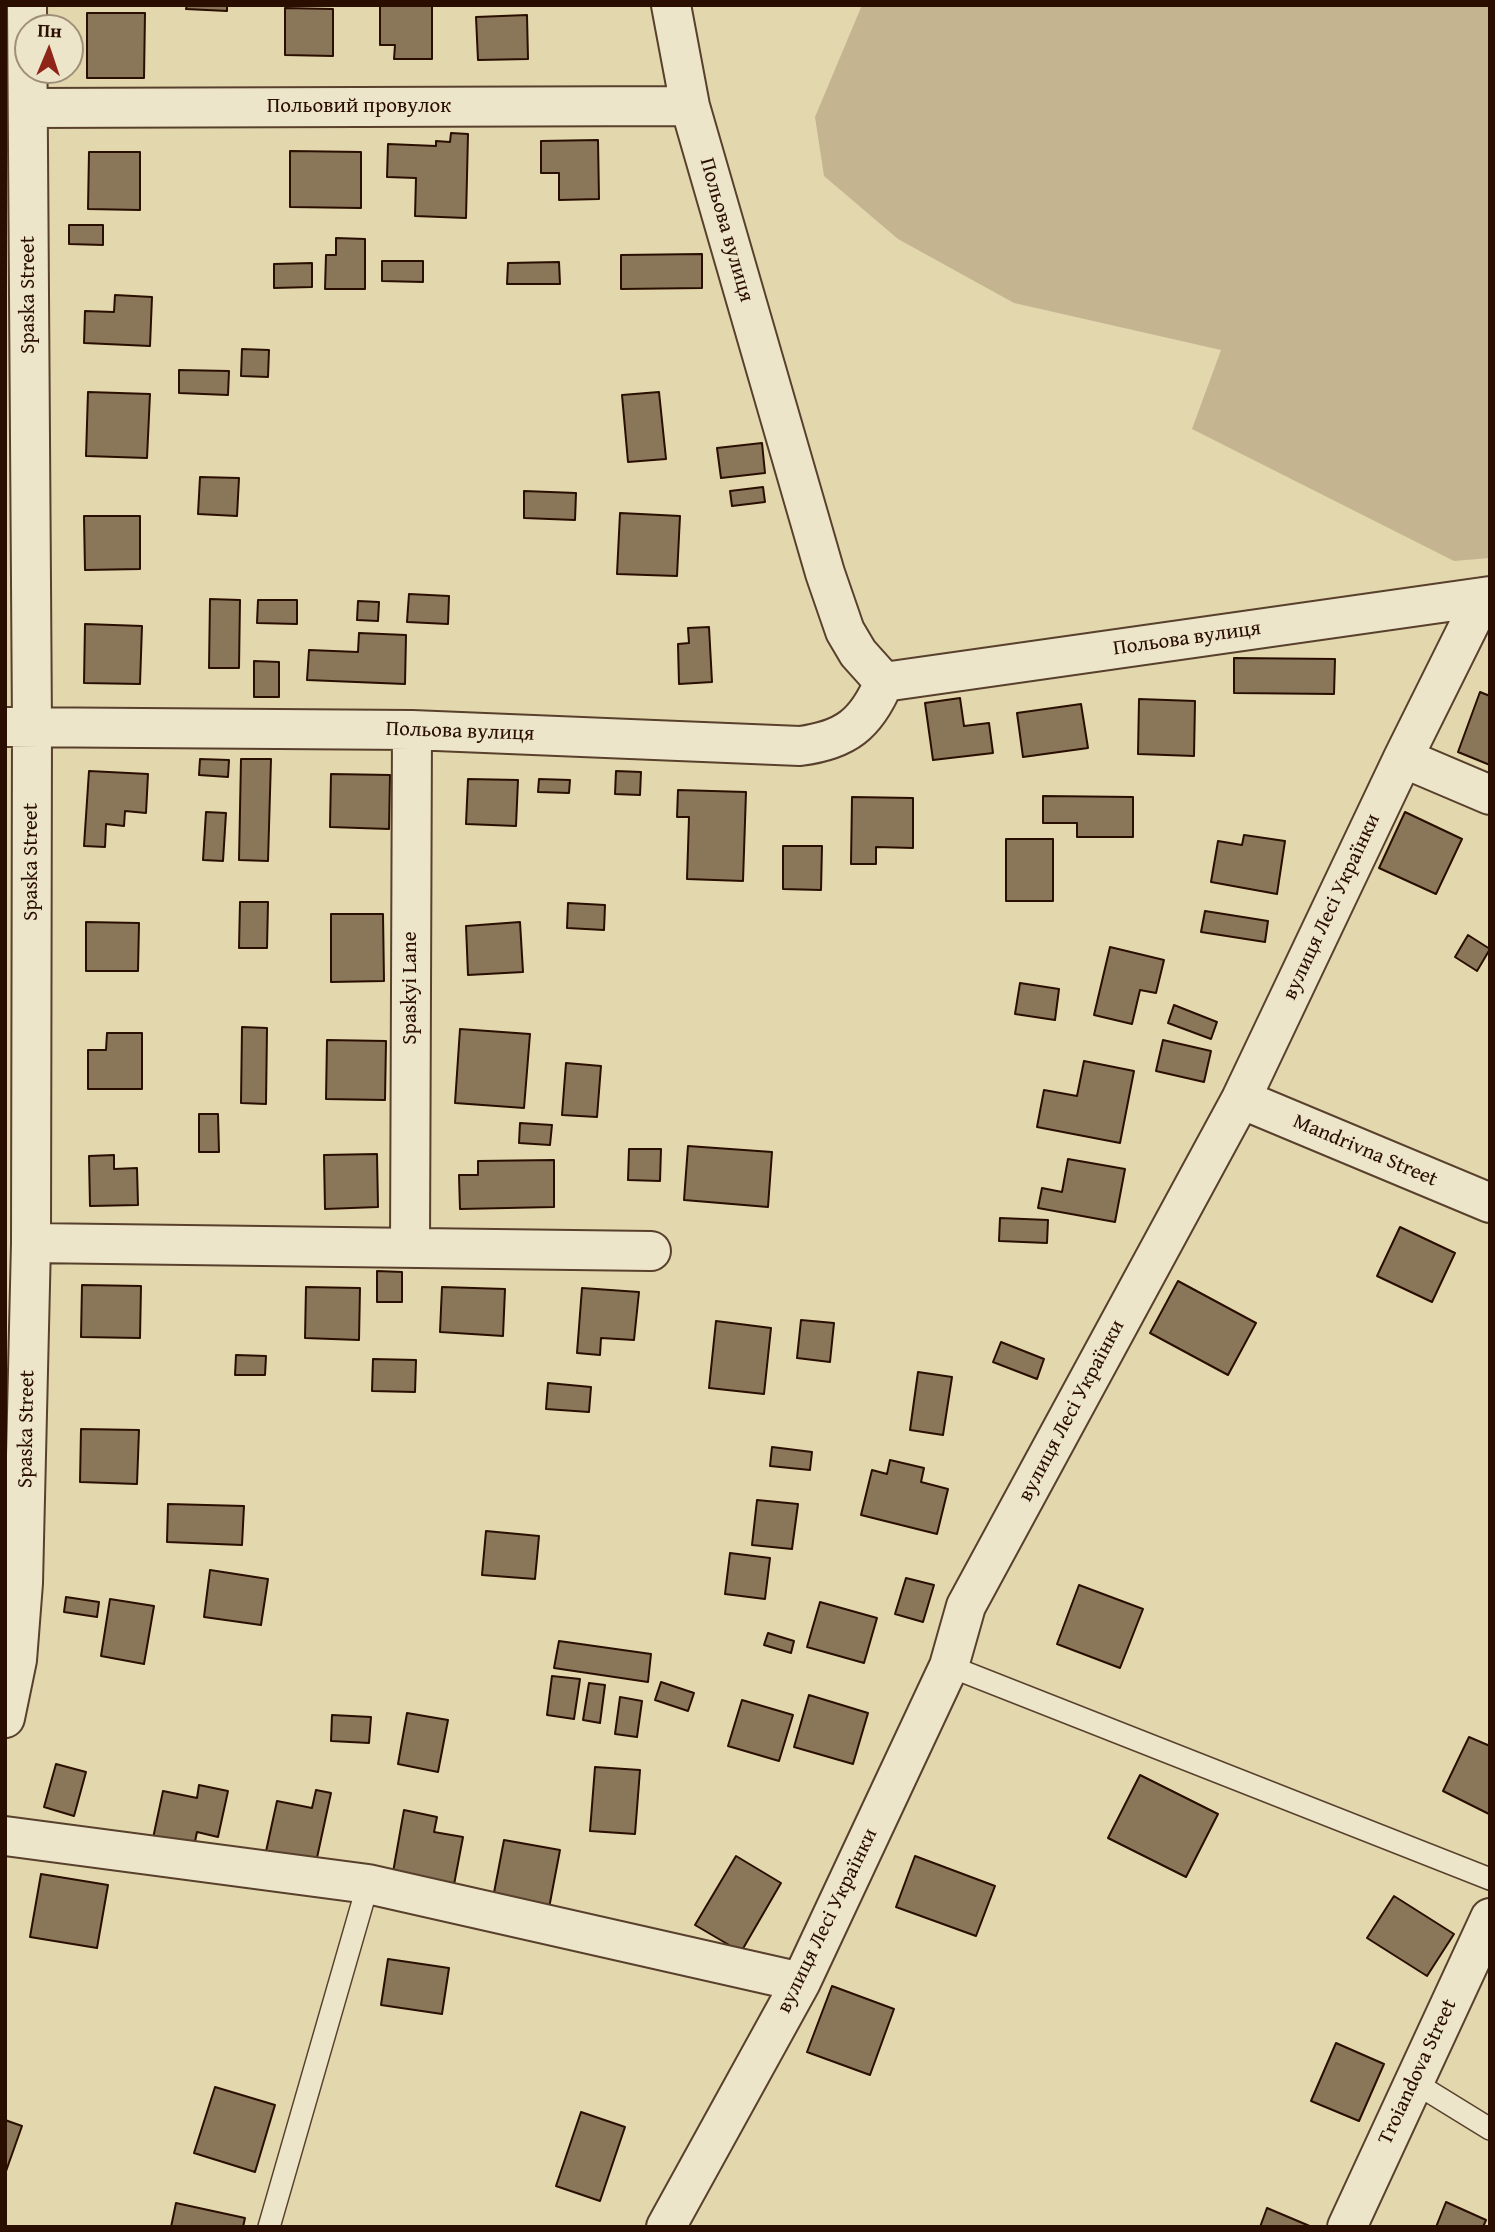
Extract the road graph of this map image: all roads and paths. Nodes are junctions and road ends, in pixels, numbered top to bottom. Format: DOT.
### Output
graph roads {
  1 [pos="27,5"];
  2 [pos="671,5"];
  3 [pos="690,106"];
  4 [pos="28,108"];
  5 [pos="1487,596"];
  6 [pos="884,682"];
  7 [pos="19,727"];
  8 [pos="412,730"];
  9 [pos="1403,758"];
  10 [pos="1490,795"];
  11 [pos="1241,1099"];
  12 [pos="1490,1203"];
  13 [pos="31,1243"];
  14 [pos="410,1247"];
  15 [pos="651,1251"];
  16 [pos="13,1626"];
  17 [pos="948,1666"];
  18 [pos="5,1718"];
  19 [pos="5,1836"];
  20 [pos="1490,1878"];
  21 [pos="368,1884"];
  22 [pos="1490,1918"];
  23 [pos="801,1982"];
  24 [pos="1412,2081"];
  25 [pos="1490,2129"];
  26 [pos="269,2227"];
  27 [pos="666,2227"];
  28 [pos="1347,2227"];
  1 -- 4 [label="street, Spaska Street"];
  2 -- 3 [label="street, Польова вулиця"];
  3 -- 4 [label="street, Польовий провулок"];
  3 -- 6 [label="street, Польова вулиця"];
  4 -- 7 [label="street, Spaska Street"];
  5 -- 6 [label="street, Польова вулиця"];
  5 -- 9 [label="street, вулиця Лесі Українки"];
  6 -- 8 [label="street, Польова вулиця"];
  7 -- 8 [label="street, Польова вулиця"];
  7 -- 13 [label="street, Spaska Street"];
  8 -- 14 [label="street, Spaskyi Lane"];
  9 -- 10 [label="street"];
  9 -- 11 [label="street, вулиця Лесі Українки"];
  11 -- 12 [label="street, Mandrivna Street"];
  11 -- 17 [label="street, вулиця Лесі Українки"];
  13 -- 14 [label="street"];
  13 -- 16 [label="street, Spaska Street"];
  14 -- 15 [label="street"];
  16 -- 18 [label="street, Spaska Street"];
  17 -- 20 [label="lane"];
  17 -- 23 [label="street, вулиця Лесі Українки"];
  19 -- 21 [label="street"];
  21 -- 23 [label="street"];
  21 -- 26 [label="lane"];
  22 -- 24 [label="street, Troiandova Street"];
  23 -- 27 [label="street, вулиця Лесі Українки"];
  24 -- 25 [label="lane"];
  24 -- 28 [label="street, Troiandova Street"];
}
